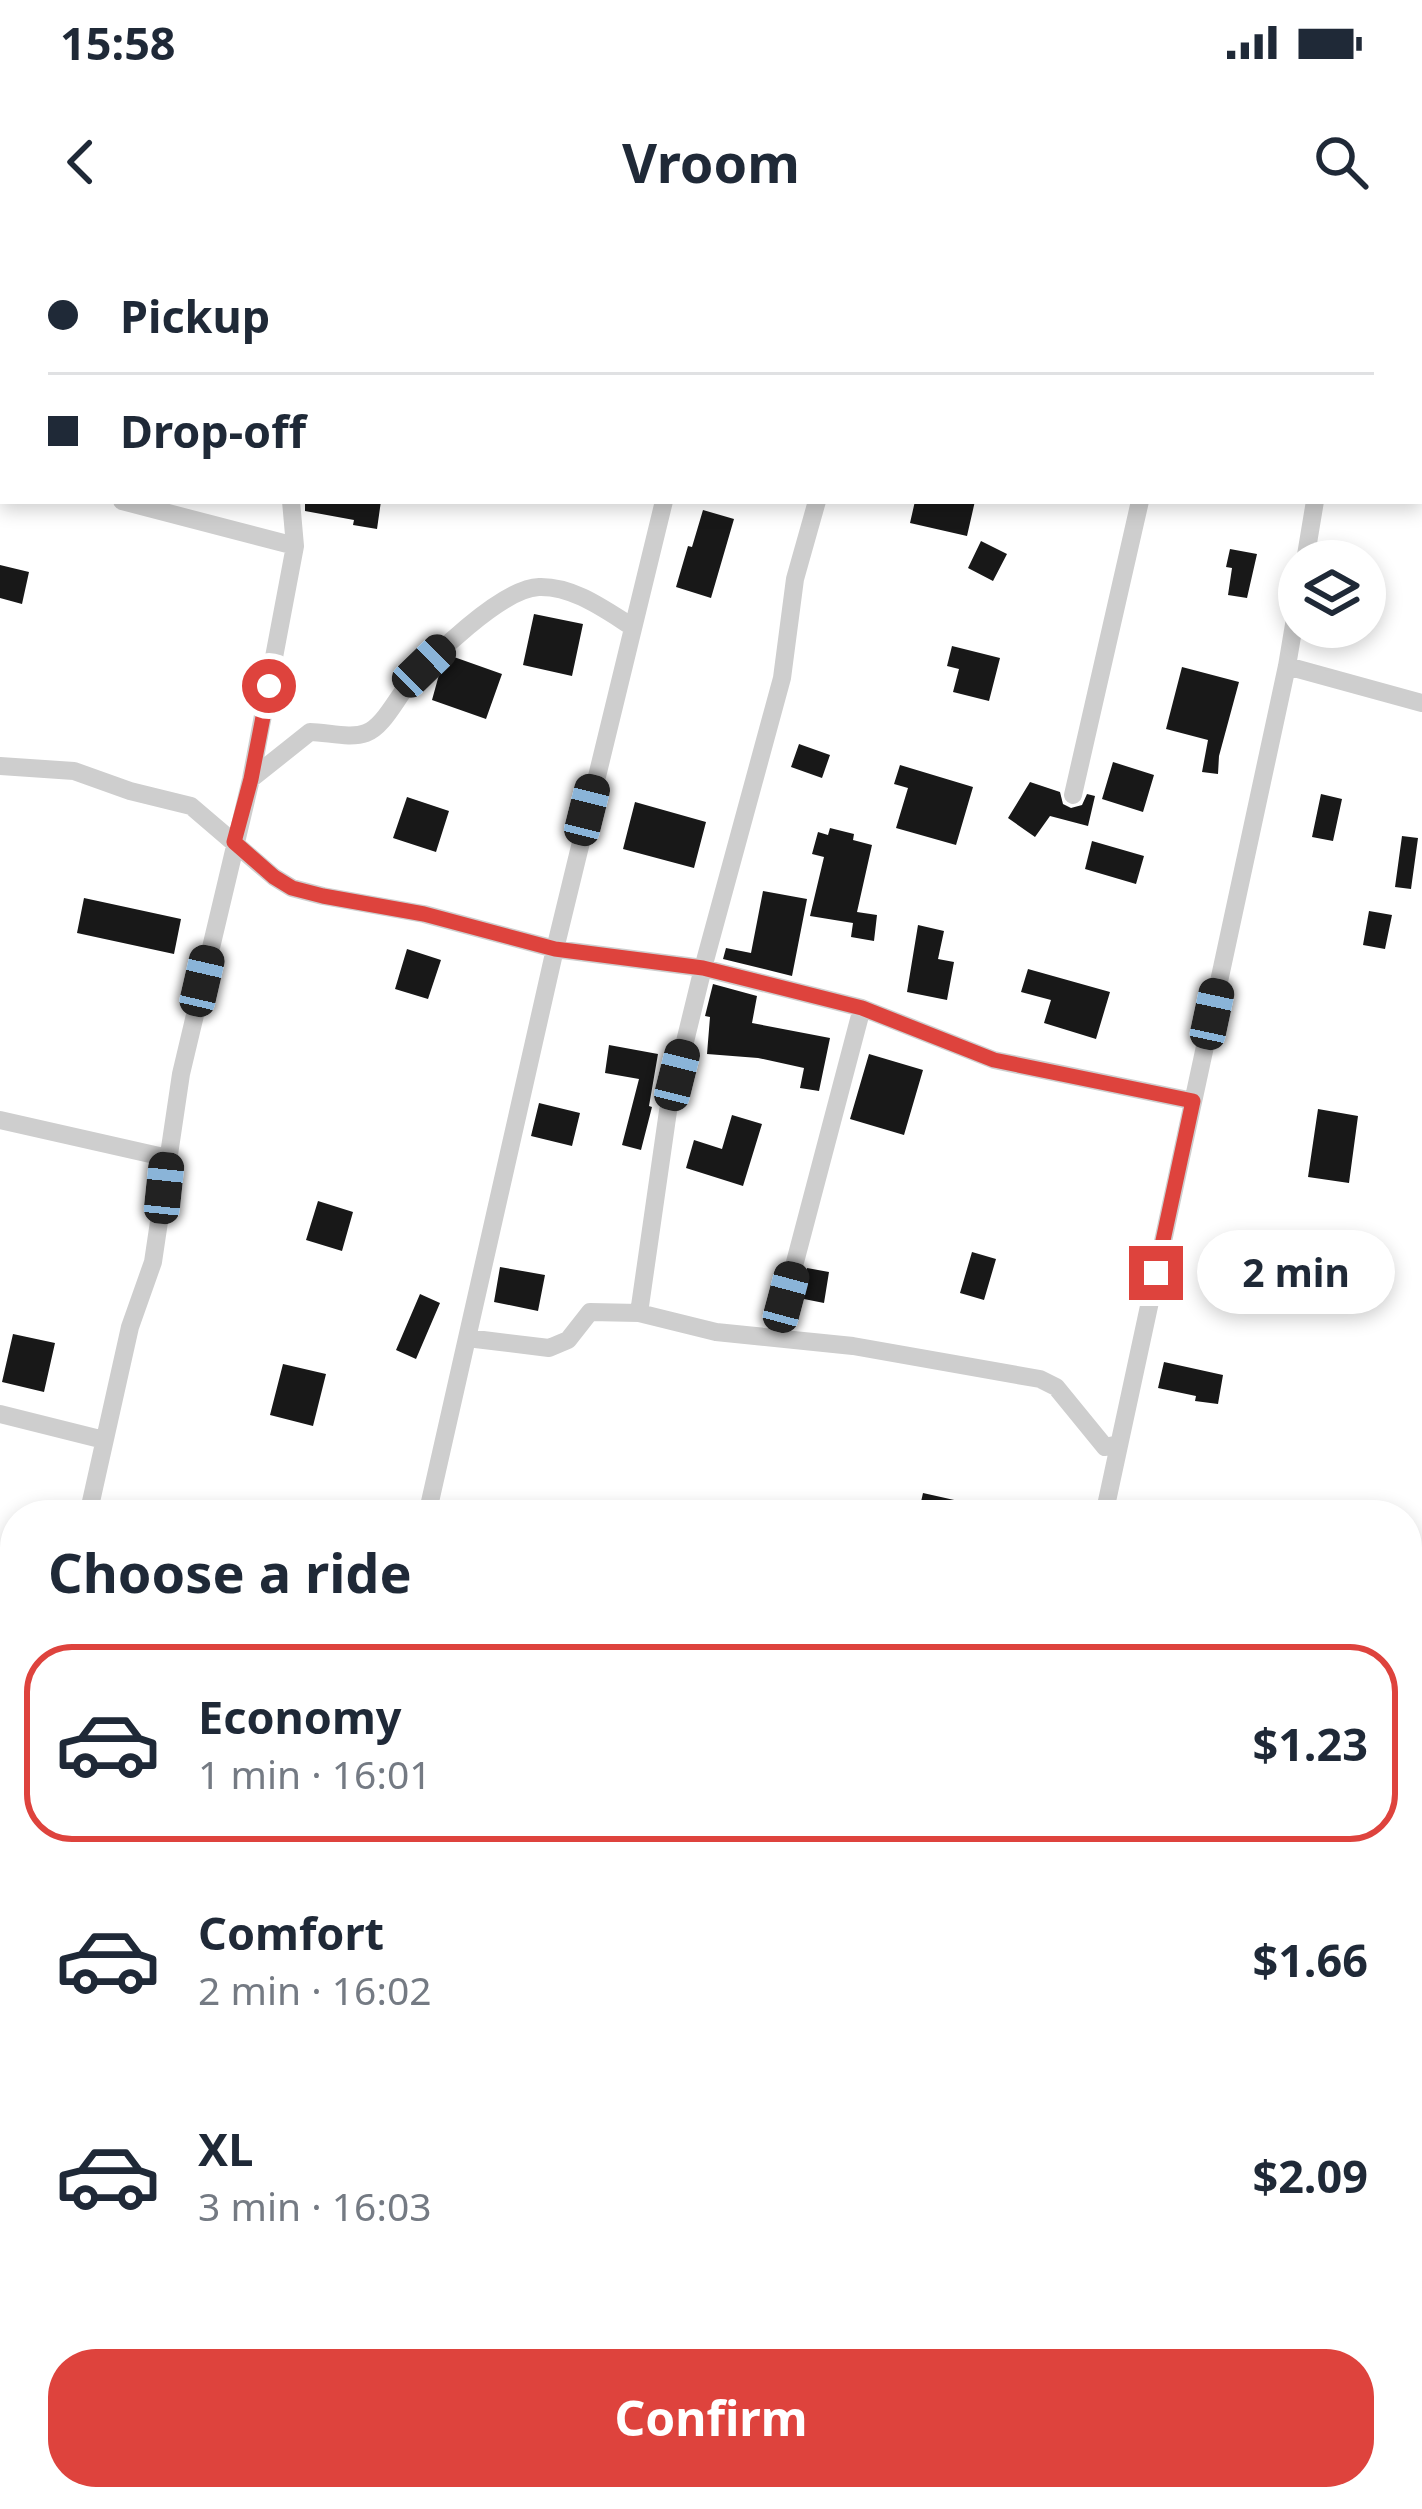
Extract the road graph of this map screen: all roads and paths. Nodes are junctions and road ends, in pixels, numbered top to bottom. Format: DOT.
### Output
graph roads {
  1 [pos="134,504"];
  2 [pos="291,504"];
  3 [pos="663,504"];
  4 [pos="816,504"];
  5 [pos="1139,504"];
  6 [pos="1314,504"];
  7 [pos="1308,540"];
  8 [pos="296,546"];
  9 [pos="632,626"];
  10 [pos="1290,648"];
  11 [pos="1287,666"];
  12 [pos="1422,703"];
  13 [pos="0,766"];
  14 [pos="251,779"];
  15 [pos="1072,795"];
  16 [pos="234,842"];
  17 [pos="555,949"];
  18 [pos="703,968"];
  19 [pos="862,1008"];
  20 [pos="1193,1101"];
  21 [pos="0,1120"];
  22 [pos="168,1158"];
  23 [pos="639,1313"];
  24 [pos="467,1338"];
  25 [pos="775,1338"];
  26 [pos="0,1414"];
  27 [pos="104,1440"];
  28 [pos="1119,1444"];
  29 [pos="91,1500"];
  30 [pos="431,1500"];
  31 [pos="1107,1500"];
  1 -- 8 [label="street"];
  2 -- 8 [label="street"];
  3 -- 9 [label="street"];
  4 -- 18 [label="street"];
  5 -- 15 [label="street"];
  6 -- 7 [label="street"];
  8 -- 14 [label="street"];
  9 -- 14 [label="street"];
  9 -- 17 [label="street"];
  10 -- 11 [label="street"];
  11 -- 12 [label="street"];
  11 -- 20 [label="street"];
  13 -- 16 [label="street"];
  14 -- 16 [label="street"];
  16 -- 17 [label="street"];
  16 -- 22 [label="street"];
  17 -- 18 [label="street"];
  17 -- 24 [label="street"];
  18 -- 19 [label="street"];
  18 -- 23 [label="street"];
  19 -- 20 [label="street"];
  19 -- 25 [label="street"];
  20 -- 28 [label="street"];
  21 -- 22 [label="street"];
  22 -- 27 [label="street"];
  23 -- 24 [label="street"];
  23 -- 25 [label="street"];
  24 -- 30 [label="street"];
  25 -- 28 [label="street"];
  26 -- 27 [label="street"];
  27 -- 29 [label="street"];
  28 -- 31 [label="street"];
}
